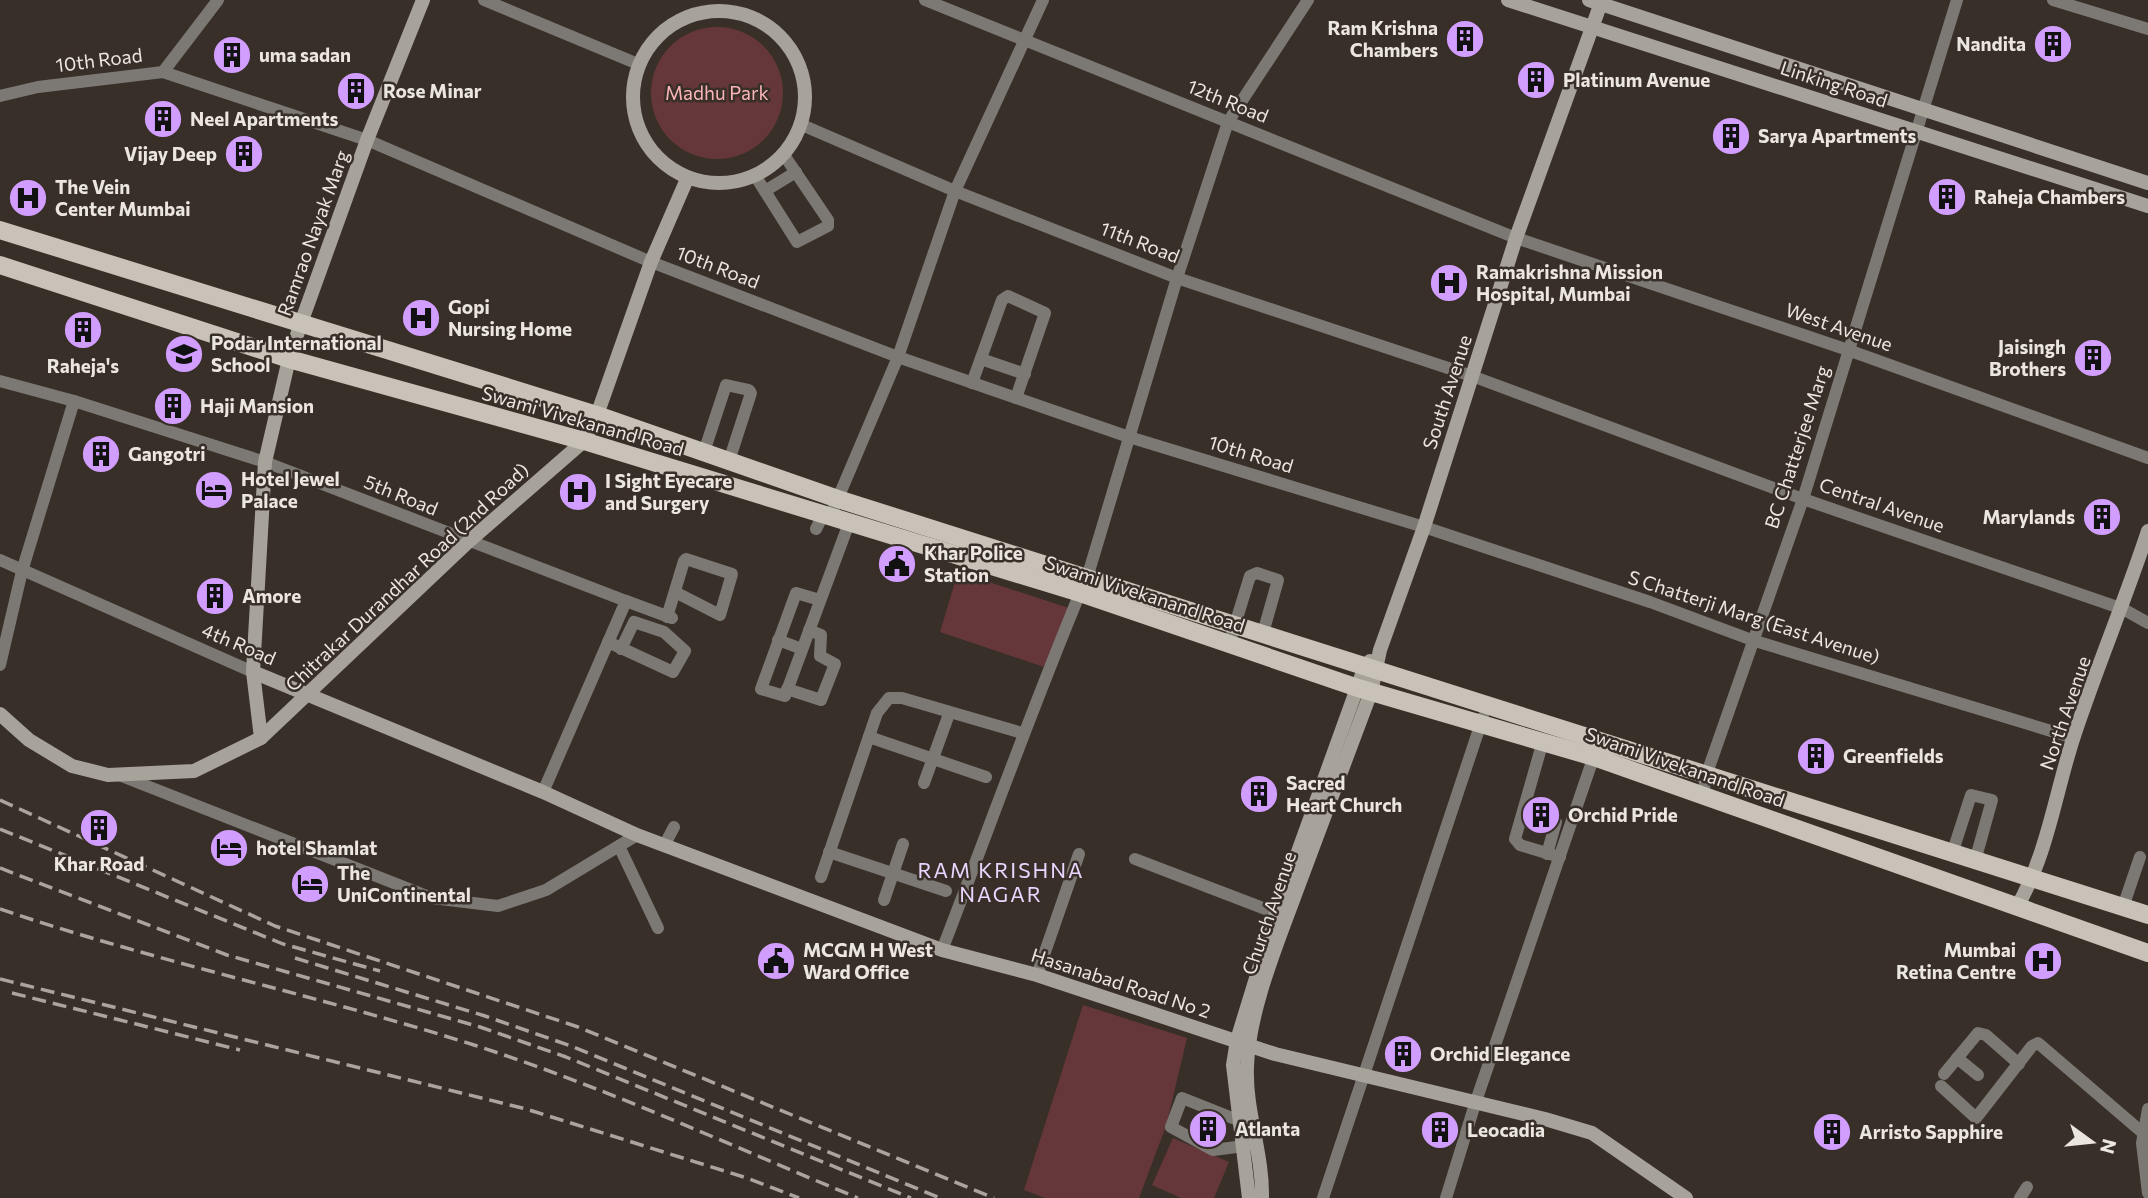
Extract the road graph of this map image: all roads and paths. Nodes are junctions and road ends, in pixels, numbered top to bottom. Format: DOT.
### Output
graph roads {
  1 [pos="218,0"];
  2 [pos="423,0"];
  3 [pos="484,0"];
  4 [pos="925,0"];
  5 [pos="1043,0"];
  6 [pos="1308,0"];
  7 [pos="1508,0"];
  8 [pos="1957,0"];
  9 [pos="2053,0"];
  10 [pos="1598,1"];
  11 [pos="746,6"];
  12 [pos="1593,27"];
  13 [pos="2148,30"];
  14 [pos="1026,41"];
  15 [pos="638,64"];
  16 [pos="163,72"];
  17 [pos="0,96"];
  18 [pos="1922,109"];
  19 [pos="1228,122"];
  20 [pos="802,125"];
  21 [pos="1915,131"];
  22 [pos="367,140"];
  23 [pos="784,155"];
  24 [pos="796,172"];
  25 [pos="756,177"];
  26 [pos="687,179"];
  27 [pos="2148,183"];
  28 [pos="765,191"];
  29 [pos="955,191"];
  30 [pos="2148,206"];
  31 [pos="0,230"];
  32 [pos="1516,238"];
  33 [pos="652,262"];
  34 [pos="0,265"];
  35 [pos="1177,278"];
  36 [pos="301,323"];
  37 [pos="1848,350"];
  38 [pos="898,357"];
  39 [pos="289,359"];
  40 [pos="981,359"];
  41 [pos="1025,374"];
  42 [pos="1472,376"];
  43 [pos="0,381"];
  44 [pos="972,383"];
  45 [pos="1016,398"];
  46 [pos="74,401"];
  47 [pos="597,415"];
  48 [pos="1129,437"];
  49 [pos="584,441"];
  50 [pos="704,452"];
  51 [pos="2148,458"];
  52 [pos="729,461"];
  53 [pos="265,462"];
  54 [pos="787,482"];
  55 [pos="838,499"];
  56 [pos="1803,499"];
  57 [pos="781,502"];
  58 [pos="823,520"];
  59 [pos="849,523"];
  60 [pos="1424,527"];
  61 [pos="2148,531"];
  62 [pos="468,542"];
  63 [pos="0,560"];
  64 [pos="22,571"];
  65 [pos="1084,585"];
  66 [pos="675,592"];
  67 [pos="820,600"];
  68 [pos="626,601"];
  69 [pos="2123,609"];
  70 [pos="666,616"];
  71 [pos="1234,624"];
  72 [pos="2148,624"];
  73 [pos="655,629"];
  74 [pos="809,631"];
  75 [pos="1263,633"];
  76 [pos="778,640"];
  77 [pos="1752,640"];
  78 [pos="608,642"];
  79 [pos="1228,644"];
  80 [pos="621,649"];
  81 [pos="802,649"];
  82 [pos="0,665"];
  83 [pos="1371,668"];
  84 [pos="253,672"];
  85 [pos="787,689"];
  86 [pos="1365,690"];
  87 [pos="309,694"];
  88 [pos="949,713"];
  89 [pos="0,714"];
  90 [pos="1484,714"];
  91 [pos="1021,733"];
  92 [pos="869,737"];
  93 [pos="261,738"];
  94 [pos="2074,738"];
  95 [pos="1543,741"];
  96 [pos="1596,749"];
  97 [pos="933,759"];
  98 [pos="118,775"];
  99 [pos="1706,776"];
  100 [pos="986,777"];
  101 [pos="924,783"];
  102 [pos="543,792"];
  103 [pos="1703,794"];
  104 [pos="1556,822"];
  105 [pos="674,827"];
  106 [pos="637,835"];
  107 [pos="903,844"];
  108 [pos="619,846"];
  109 [pos="664,846"];
  110 [pos="1954,846"];
  111 [pos="829,852"];
  112 [pos="1977,853"];
  113 [pos="1079,854"];
  114 [pos="1553,855"];
  115 [pos="2140,858"];
  116 [pos="1135,859"];
  117 [pos="893,874"];
  118 [pos="821,877"];
  119 [pos="2033,879"];
  120 [pos="946,891"];
  121 [pos="884,900"];
  122 [pos="2017,906"];
  123 [pos="2123,907"];
  124 [pos="1276,913"];
  125 [pos="2148,915"];
  126 [pos="658,928"];
  127 [pos="942,950"];
  128 [pos="2148,953"];
  129 [pos="1037,975"];
  130 [pos="1243,1042"];
  131 [pos="1957,1058"];
  132 [pos="2019,1064"];
  133 [pos="1978,1075"];
  134 [pos="1363,1076"];
  135 [pos="1475,1104"];
  136 [pos="2148,1109"];
  137 [pos="1240,1121"];
  138 [pos="2143,1133"];
  139 [pos="1251,1145"];
  140 [pos="2148,1192"];
  141 [pos="1683,1197"];
  142 [pos="1249,1198"];
  143 [pos="1262,1198"];
  144 [pos="1323,1198"];
  145 [pos="1446,1198"];
  1 -- 16 [label="street"];
  2 -- 22 [label="street, Ramrao Nayak Marg"];
  3 -- 15 [label="street"];
  4 -- 14 [label="street, 12th Road"];
  5 -- 14 [label="street"];
  6 -- 19 [label="street"];
  7 -- 12 [label="street, Linking Road"];
  8 -- 18 [label="street, BC Chatterjee Marg"];
  9 -- 13 [label="street"];
  10 -- 12 [label="street, South Avenue"];
  10 -- 18 [label="street, Linking Road"];
  11 -- 15 [label="street"];
  11 -- 20 [label="street"];
  12 -- 21 [label="street, Linking Road"];
  12 -- 32 [label="street, South Avenue"];
  14 -- 19 [label="street, 12th Road"];
  14 -- 29 [label="street"];
  15 -- 26 [label="street"];
  16 -- 17 [label="street, 10th Road"];
  16 -- 22 [label="street, 10th Road"];
  18 -- 21 [label="street, BC Chatterjee Marg"];
  18 -- 27 [label="street, Linking Road"];
  19 -- 32 [label="street, 12th Road"];
  19 -- 35 [label="street"];
  20 -- 23 [label="street"];
  20 -- 29 [label="street, 11th Road"];
  21 -- 30 [label="street, Linking Road"];
  21 -- 37 [label="street, BC Chatterjee Marg"];
  22 -- 33 [label="street, 10th Road"];
  22 -- 36 [label="street, Ramrao Nayak Marg"];
  23 -- 24 [label="street"];
  23 -- 25 [label="street"];
  24 -- 28 [label="street"];
  24 -- 28 [label="street"];
  25 -- 26 [label="street"];
  25 -- 28 [label="street"];
  26 -- 33 [label="street, Chitrakar Durandhar Road (2nd Road)"];
  29 -- 35 [label="street, 11th Road"];
  29 -- 38 [label="street"];
  31 -- 36 [label="main road, Swami Vivekanand Road"];
  32 -- 37 [label="street, West Avenue"];
  32 -- 42 [label="street, South Avenue"];
  33 -- 38 [label="street, 10th Road"];
  33 -- 47 [label="street, Chitrakar Durandhar Road (2nd Road)"];
  34 -- 39 [label="main road, Swami Vivekanand Road"];
  35 -- 42 [label="street, 11th Road"];
  35 -- 48 [label="street"];
  36 -- 39 [label="street, Ramrao Nayak Marg"];
  36 -- 47 [label="main road, Swami Vivekanand Road"];
  37 -- 51 [label="street, West Avenue"];
  37 -- 56 [label="street, BC Chatterjee Marg"];
  38 -- 44 [label="street, 10th Road"];
  38 -- 55 [label="street"];
  39 -- 49 [label="main road, Swami Vivekanand Road"];
  39 -- 53 [label="street, Ramrao Nayak Marg"];
  40 -- 41 [label="street"];
  40 -- 41 [label="street"];
  40 -- 44 [label="street"];
  41 -- 45 [label="street"];
  42 -- 56 [label="street, Central Avenue"];
  42 -- 60 [label="street, South Avenue"];
  43 -- 46 [label="street, 5th Road"];
  44 -- 45 [label="street, 10th Road"];
  45 -- 48 [label="street, 10th Road"];
  46 -- 53 [label="street, 5th Road"];
  46 -- 64 [label="street"];
  47 -- 49 [label="street, Chitrakar Durandhar Road (2nd Road)"];
  47 -- 50 [label="main road, Swami Vivekanand Road"];
  48 -- 60 [label="street, 10th Road"];
  48 -- 65 [label="street"];
  49 -- 57 [label="main road, Swami Vivekanand Road"];
  49 -- 62 [label="street, Chitrakar Durandhar Road (2nd Road)"];
  50 -- 52 [label="main road, Swami Vivekanand Road"];
  50 -- 52 [label="street"];
  52 -- 54 [label="main road, Swami Vivekanand Road"];
  53 -- 62 [label="street, 5th Road"];
  53 -- 84 [label="street, Ramrao Nayak Marg"];
  54 -- 55 [label="main road, Swami Vivekanand Road"];
  54 -- 57 [label="main road"];
  55 -- 58 [label="street"];
  55 -- 65 [label="main road, Swami Vivekanand Road"];
  56 -- 69 [label="street, Central Avenue"];
  56 -- 77 [label="street, BC Chatterjee Marg"];
  57 -- 58 [label="main road, Swami Vivekanand Road"];
  58 -- 59 [label="main road, Swami Vivekanand Road"];
  59 -- 65 [label="main road, Swami Vivekanand Road"];
  59 -- 67 [label="street"];
  60 -- 77 [label="street, S Chatterji Marg (East Avenue)"];
  60 -- 83 [label="street, South Avenue"];
  61 -- 69 [label="street, North Avenue"];
  62 -- 68 [label="street, 5th Road"];
  62 -- 87 [label="street, Chitrakar Durandhar Road (2nd Road)"];
  63 -- 64 [label="street, 4th Road"];
  64 -- 82 [label="street"];
  64 -- 84 [label="street, 4th Road"];
  65 -- 71 [label="main road, Swami Vivekanand Road"];
  65 -- 79 [label="main road, Swami Vivekanand Road"];
  65 -- 91 [label="street"];
  66 -- 66 [label="street"];
  66 -- 70 [label="street"];
  67 -- 74 [label="street"];
  67 -- 76 [label="street"];
  68 -- 70 [label="street, 5th Road"];
  68 -- 78 [label="street"];
  69 -- 72 [label="street, Central Avenue"];
  69 -- 94 [label="street, North Avenue"];
  70 -- 73 [label="street"];
  71 -- 75 [label="main road, Swami Vivekanand Road"];
  71 -- 75 [label="street"];
  71 -- 79 [label="street"];
  73 -- 80 [label="street"];
  73 -- 80 [label="street"];
  74 -- 81 [label="street"];
  74 -- 85 [label="street"];
  75 -- 83 [label="main road, Swami Vivekanand Road"];
  76 -- 81 [label="street"];
  76 -- 85 [label="street"];
  77 -- 94 [label="street, S Chatterji Marg (East Avenue)"];
  77 -- 99 [label="street, BC Chatterjee Marg"];
  78 -- 80 [label="street"];
  78 -- 102 [label="street"];
  79 -- 86 [label="main road, Swami Vivekanand Road"];
  81 -- 85 [label="street"];
  83 -- 86 [label="street, Church Avenue"];
  83 -- 90 [label="main road, Swami Vivekanand Road"];
  84 -- 87 [label="street, 4th Road"];
  84 -- 93 [label="street, Ramrao Nayak Marg"];
  86 -- 90 [label="main road, Swami Vivekanand Road"];
  86 -- 124 [label="street"];
  86 -- 130 [label="street, Church Avenue"];
  87 -- 93 [label="street, Chitrakar Durandhar Road (2nd Road)"];
  87 -- 102 [label="street, 4th Road"];
  88 -- 91 [label="street"];
  88 -- 92 [label="street"];
  88 -- 97 [label="street"];
  89 -- 98 [label="street, Chitrakar Durandhar Road (2nd Road)"];
  90 -- 95 [label="main road, Swami Vivekanand Road"];
  90 -- 96 [label="main road, Swami Vivekanand Road"];
  90 -- 134 [label="street"];
  91 -- 127 [label="street"];
  92 -- 97 [label="street"];
  92 -- 111 [label="street"];
  93 -- 98 [label="street, Chitrakar Durandhar Road (2nd Road)"];
  94 -- 119 [label="street, North Avenue"];
  95 -- 96 [label="main road, Swami Vivekanand Road"];
  95 -- 114 [label="street"];
  96 -- 99 [label="main road, Swami Vivekanand Road"];
  96 -- 103 [label="main road, Swami Vivekanand Road"];
  96 -- 114 [label="street"];
  97 -- 100 [label="street"];
  97 -- 101 [label="street"];
  98 -- 108 [label="street"];
  99 -- 103 [label="street, BC Chatterjee Marg"];
  99 -- 110 [label="main road, Swami Vivekanand Road"];
  102 -- 106 [label="street, Hasanabad Road No 2"];
  103 -- 122 [label="main road, Swami Vivekanand Road"];
  104 -- 114 [label="street"];
  105 -- 109 [label="street"];
  106 -- 108 [label="street"];
  106 -- 109 [label="street, Hasanabad Road No 2"];
  107 -- 117 [label="street"];
  108 -- 126 [label="street"];
  109 -- 127 [label="street, Hasanabad Road No 2"];
  110 -- 112 [label="main road, Swami Vivekanand Road"];
  110 -- 112 [label="street"];
  111 -- 117 [label="street"];
  111 -- 118 [label="street"];
  112 -- 119 [label="main road, Swami Vivekanand Road"];
  113 -- 129 [label="street"];
  114 -- 135 [label="street"];
  115 -- 123 [label="street"];
  116 -- 124 [label="street"];
  117 -- 120 [label="street"];
  117 -- 121 [label="street"];
  119 -- 122 [label="street, North Avenue"];
  119 -- 123 [label="main road, Swami Vivekanand Road"];
  122 -- 128 [label="main road, Swami Vivekanand Road"];
  123 -- 125 [label="main road, Swami Vivekanand Road"];
  124 -- 130 [label="street"];
  127 -- 129 [label="street, Hasanabad Road No 2"];
  129 -- 130 [label="street, Hasanabad Road No 2"];
  130 -- 134 [label="street, Hasanabad Road No 2"];
  130 -- 137 [label="street"];
  130 -- 139 [label="street, Church Avenue"];
  131 -- 132 [label="street"];
  131 -- 132 [label="street"];
  131 -- 133 [label="street"];
  132 -- 138 [label="street"];
  134 -- 135 [label="street, Hasanabad Road No 2"];
  134 -- 144 [label="street"];
  135 -- 141 [label="street, Hasanabad Road No 2"];
  135 -- 145 [label="street"];
  136 -- 138 [label="street"];
  137 -- 139 [label="street"];
  137 -- 139 [label="street"];
  138 -- 140 [label="street"];
  139 -- 142 [label="street"];
  139 -- 143 [label="street, Church Avenue"];
}
